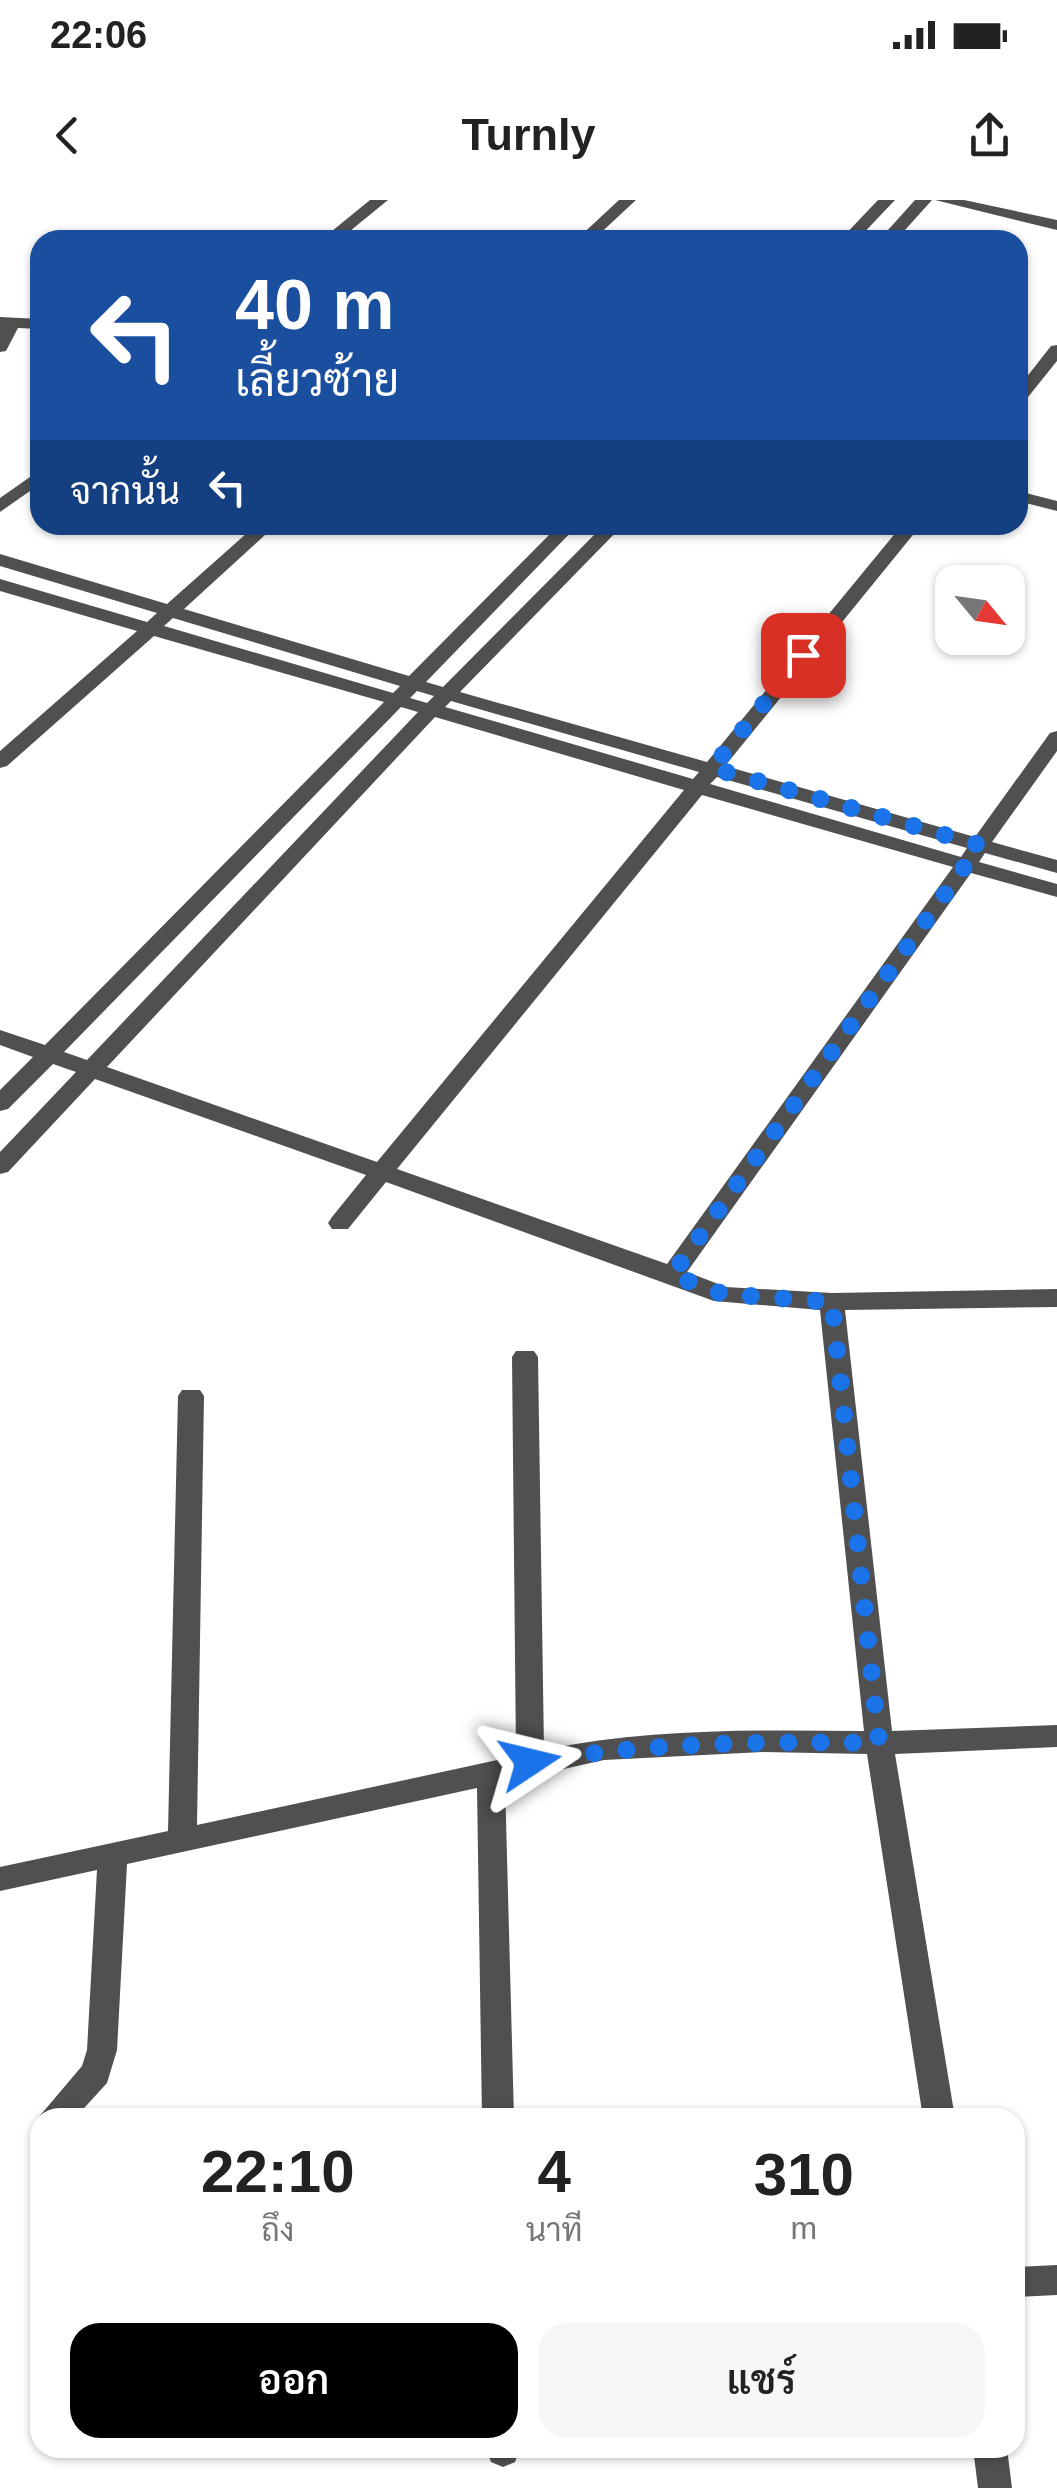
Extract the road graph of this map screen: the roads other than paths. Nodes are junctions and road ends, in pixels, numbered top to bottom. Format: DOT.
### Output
graph roads {
  1 [pos="380,200"];
  2 [pos="628,200"];
  3 [pos="887,200"];
  4 [pos="924,200"];
  5 [pos="942,200"];
  6 [pos="1057,225"];
  7 [pos="342,230"];
  8 [pos="595,230"];
  9 [pos="858,230"];
  10 [pos="896,230"];
  11 [pos="6,323"];
  12 [pos="0,347"];
  13 [pos="1057,350"];
  14 [pos="1028,386"];
  15 [pos="30,482"];
  16 [pos="1028,499"];
  17 [pos="1057,506"];
  18 [pos="0,507"];
  19 [pos="256,535"];
  20 [pos="558,535"];
  21 [pos="604,535"];
  22 [pos="904,535"];
  23 [pos="0,560"];
  24 [pos="0,585"];
  25 [pos="172,611"];
  26 [pos="153,627"];
  27 [pos="405,691"];
  28 [pos="440,701"];
  29 [pos="1057,737"];
  30 [pos="0,762"];
  31 [pos="705,777"];
  32 [pos="974,855"];
  33 [pos="1057,867"];
  34 [pos="1057,891"];
  35 [pos="0,1037"];
  36 [pos="50,1053"];
  37 [pos="95,1068"];
  38 [pos="0,1104"];
  39 [pos="0,1166"];
  40 [pos="383,1174"];
  41 [pos="340,1223"];
  42 [pos="672,1275"];
  43 [pos="1057,1298"];
  44 [pos="832,1302"];
  45 [pos="525,1356"];
  46 [pos="190,1396"];
  47 [pos="1057,1736"];
  48 [pos="879,1743"];
  49 [pos="530,1762"];
  50 [pos="490,1773"];
  51 [pos="182,1840"];
  52 [pos="113,1854"];
  53 [pos="0,1878"];
  54 [pos="63,2108"];
  55 [pos="498,2108"];
  56 [pos="937,2108"];
  57 [pos="1057,2280"];
  58 [pos="1025,2282"];
  59 [pos="992,2458"];
  60 [pos="996,2488"];
  1 -- 7 [label="street"];
  2 -- 8 [label="street"];
  3 -- 9 [label="street"];
  4 -- 10 [label="street"];
  5 -- 6 [label="street"];
  11 -- 12 [label="street"];
  13 -- 14 [label="street"];
  15 -- 18 [label="street"];
  16 -- 17 [label="street"];
  19 -- 25 [label="street"];
  20 -- 27 [label="street"];
  21 -- 28 [label="street"];
  22 -- 31 [label="street"];
  23 -- 25 [label="street"];
  24 -- 26 [label="street"];
  25 -- 26 [label="street"];
  25 -- 27 [label="street"];
  26 -- 27 [label="street"];
  26 -- 30 [label="street"];
  27 -- 28 [label="street"];
  27 -- 36 [label="street"];
  28 -- 31 [label="street"];
  28 -- 37 [label="street"];
  29 -- 32 [label="street"];
  31 -- 32 [label="street"];
  31 -- 40 [label="street"];
  32 -- 33 [label="street"];
  32 -- 34 [label="street"];
  32 -- 42 [label="street"];
  35 -- 36 [label="street"];
  36 -- 37 [label="street"];
  36 -- 38 [label="street"];
  37 -- 39 [label="street"];
  37 -- 40 [label="street"];
  40 -- 41 [label="street"];
  40 -- 42 [label="street"];
  42 -- 44 [label="street"];
  43 -- 44 [label="street"];
  44 -- 48 [label="street"];
  45 -- 49 [label="street"];
  46 -- 51 [label="street"];
  47 -- 48 [label="street"];
  48 -- 49 [label="street"];
  48 -- 56 [label="street"];
  49 -- 50 [label="street"];
  50 -- 51 [label="street"];
  50 -- 55 [label="street"];
  51 -- 52 [label="street"];
  52 -- 53 [label="street"];
  52 -- 54 [label="street"];
  57 -- 58 [label="street"];
  59 -- 60 [label="street"];
}
